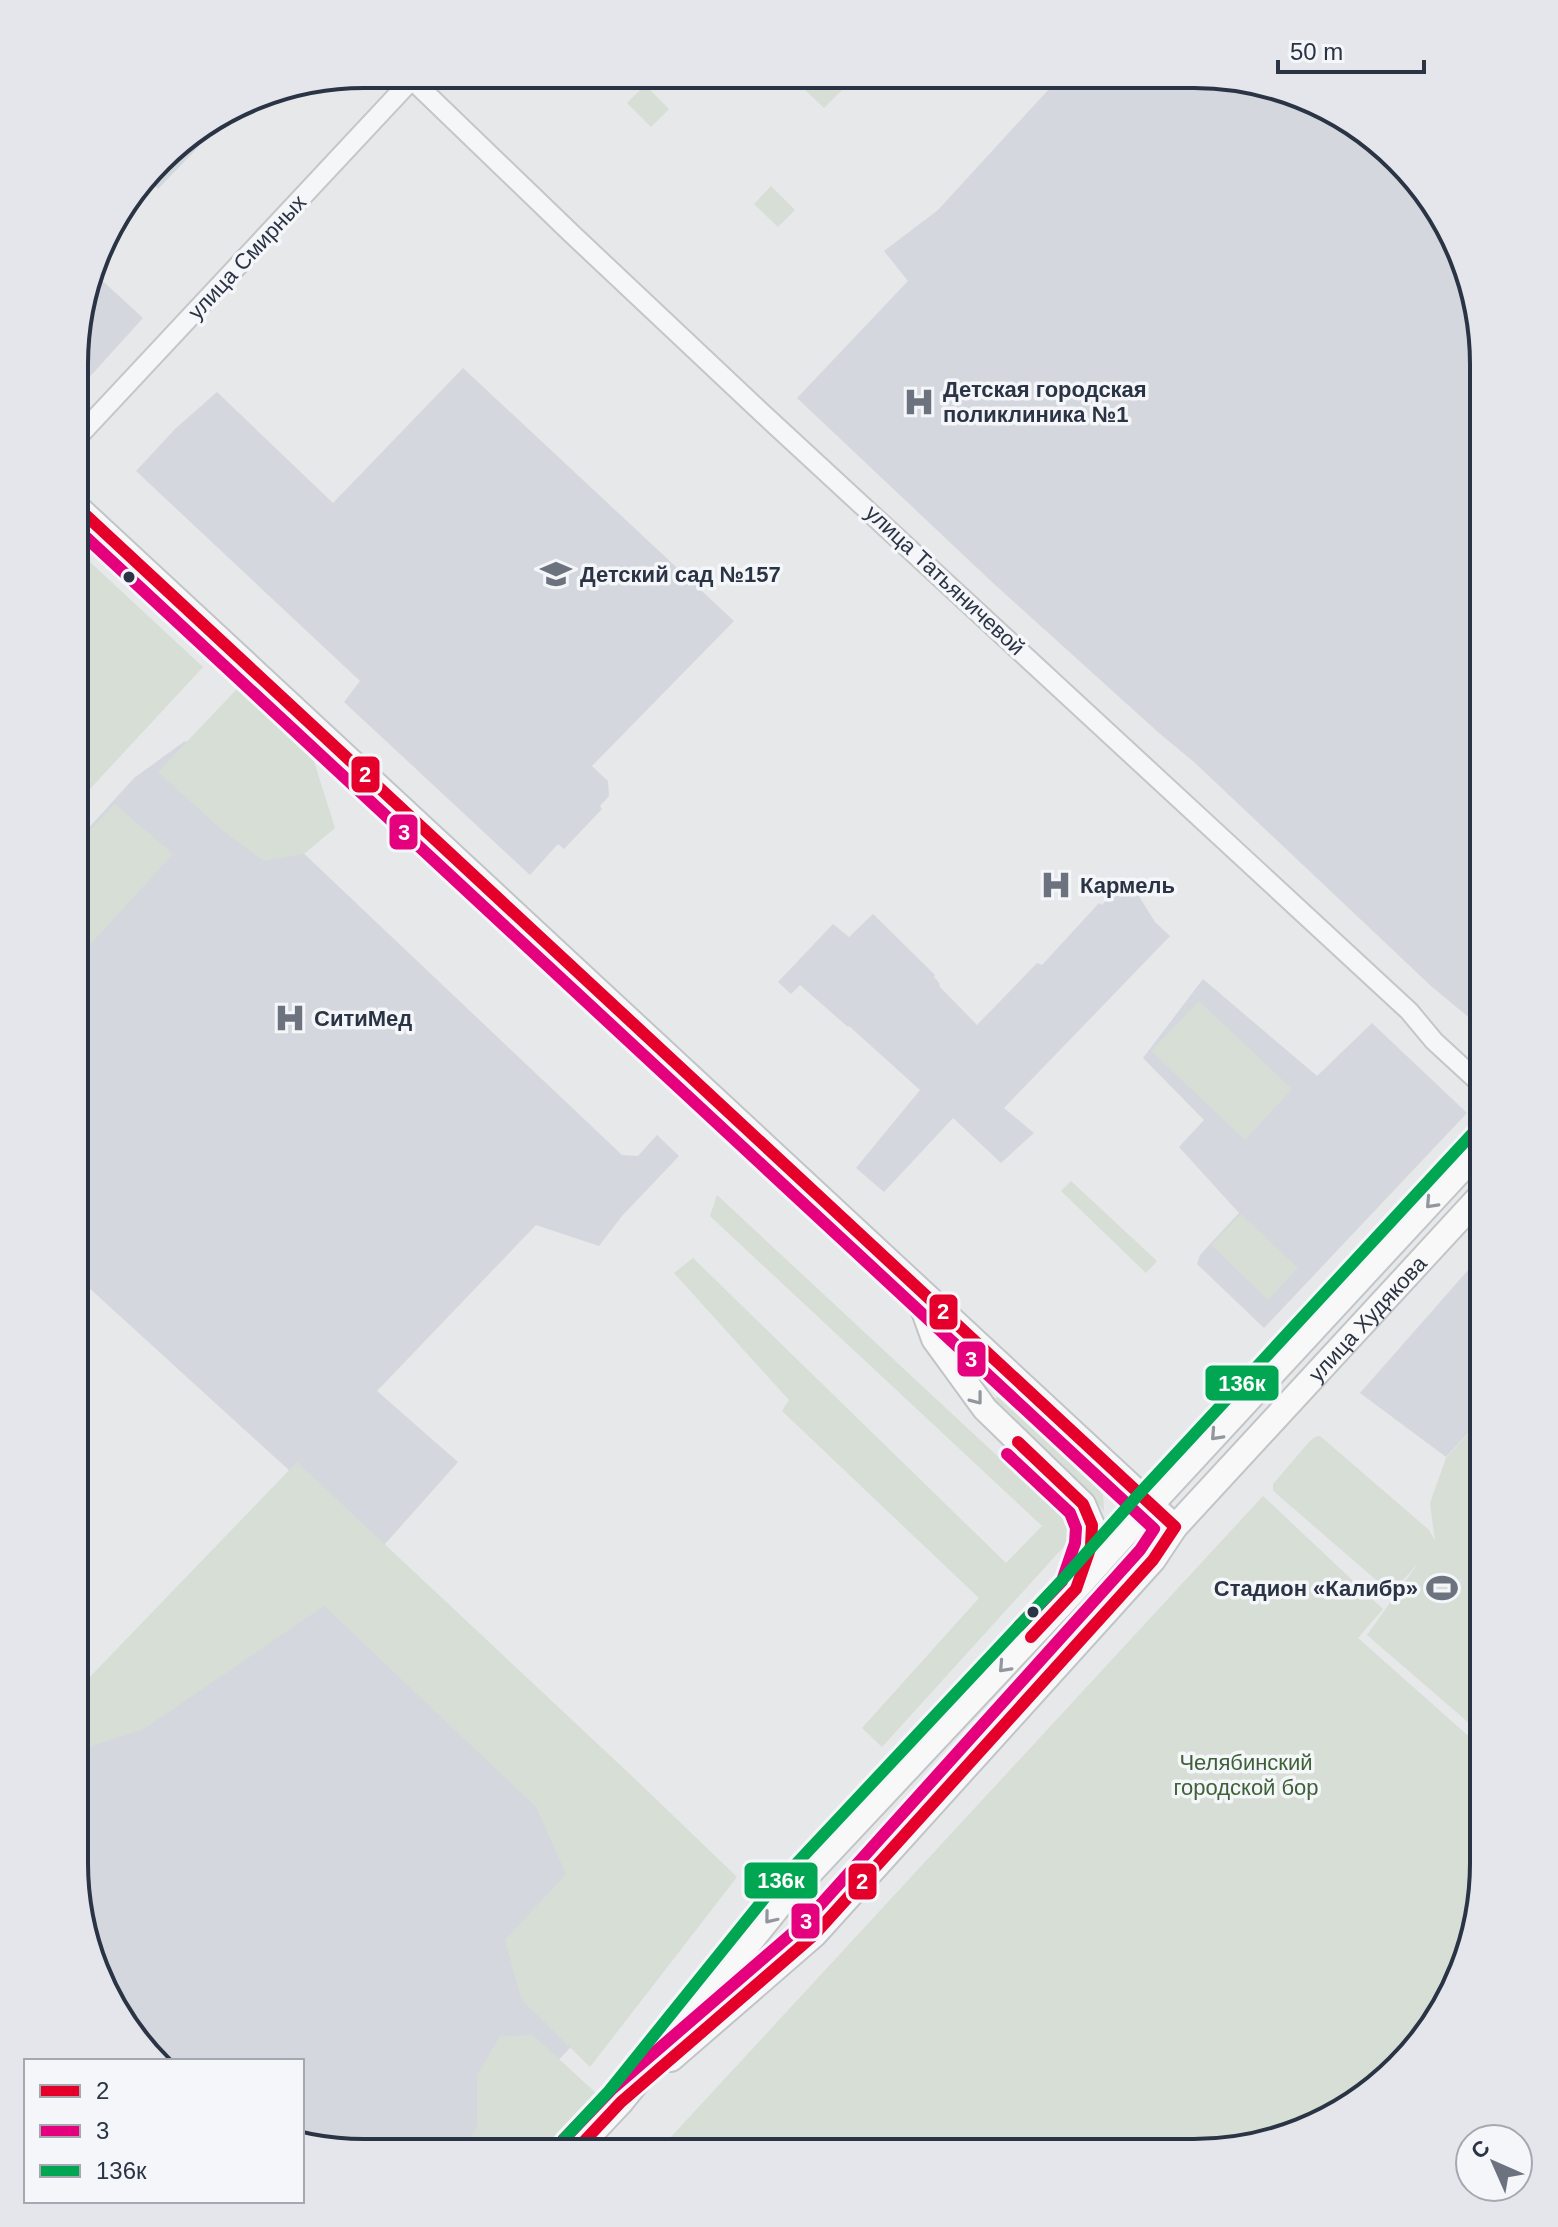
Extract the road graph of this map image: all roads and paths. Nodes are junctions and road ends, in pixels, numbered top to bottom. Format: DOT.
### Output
graph roads {
  1 [pos="400,89"];
  2 [pos="425,89"];
  3 [pos="88,426"];
  4 [pos="88,517"];
  5 [pos="1470,1074"];
  6 [pos="1469,1161"];
  7 [pos="1469,1208"];
  8 [pos="914,1283"];
  9 [pos="1151,1505"];
  10 [pos="1175,1527"];
  11 [pos="1076,1589"];
  12 [pos="621,2102"];
  13 [pos="586,2139"];
  1 -- 3 [label="street, улица Смирных"];
  2 -- 5 [label="street, улица Татьяничевой"];
  4 -- 8 [label="main road"];
  6 -- 9 [label="main road, улица Худякова, one-way"];
  7 -- 10 [label="main road, улица Худякова"];
  8 -- 9 [label="main road"];
  8 -- 11 [label="main road, one-way"];
  9 -- 10 [label="main road"];
  9 -- 11 [label="main road, улица Худякова"];
  10 -- 12 [label="main road, улица Худякова"];
  11 -- 12 [label="main road, улица Худякова, one-way"];
  12 -- 13 [label="main road, улица Худякова"];
}
